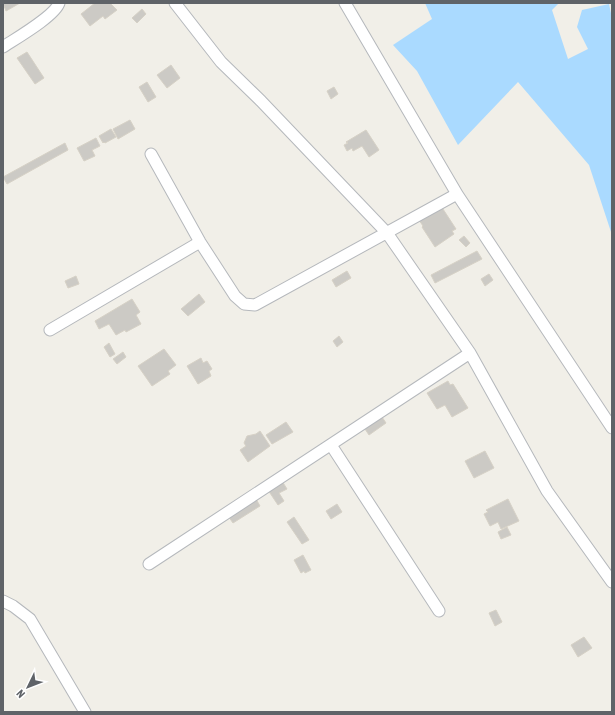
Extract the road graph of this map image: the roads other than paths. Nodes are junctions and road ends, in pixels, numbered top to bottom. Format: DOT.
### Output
graph roads {
  1 [pos="59,3"];
  2 [pos="175,3"];
  3 [pos="345,3"];
  4 [pos="3,47"];
  5 [pos="151,154"];
  6 [pos="457,194"];
  7 [pos="387,233"];
  8 [pos="200,242"];
  9 [pos="50,330"];
  10 [pos="470,353"];
  11 [pos="612,428"];
  12 [pos="331,445"];
  13 [pos="149,564"];
  14 [pos="612,582"];
  15 [pos="3,601"];
  16 [pos="439,611"];
  17 [pos="85,712"];
  1 -- 4 [label="street"];
  2 -- 7 [label="street"];
  3 -- 6 [label="street"];
  5 -- 8 [label="street"];
  6 -- 7 [label="street"];
  6 -- 11 [label="street"];
  7 -- 8 [label="street"];
  7 -- 10 [label="street"];
  8 -- 9 [label="street"];
  10 -- 12 [label="street"];
  10 -- 14 [label="street"];
  12 -- 13 [label="street"];
  12 -- 16 [label="street"];
  15 -- 17 [label="street"];
}
